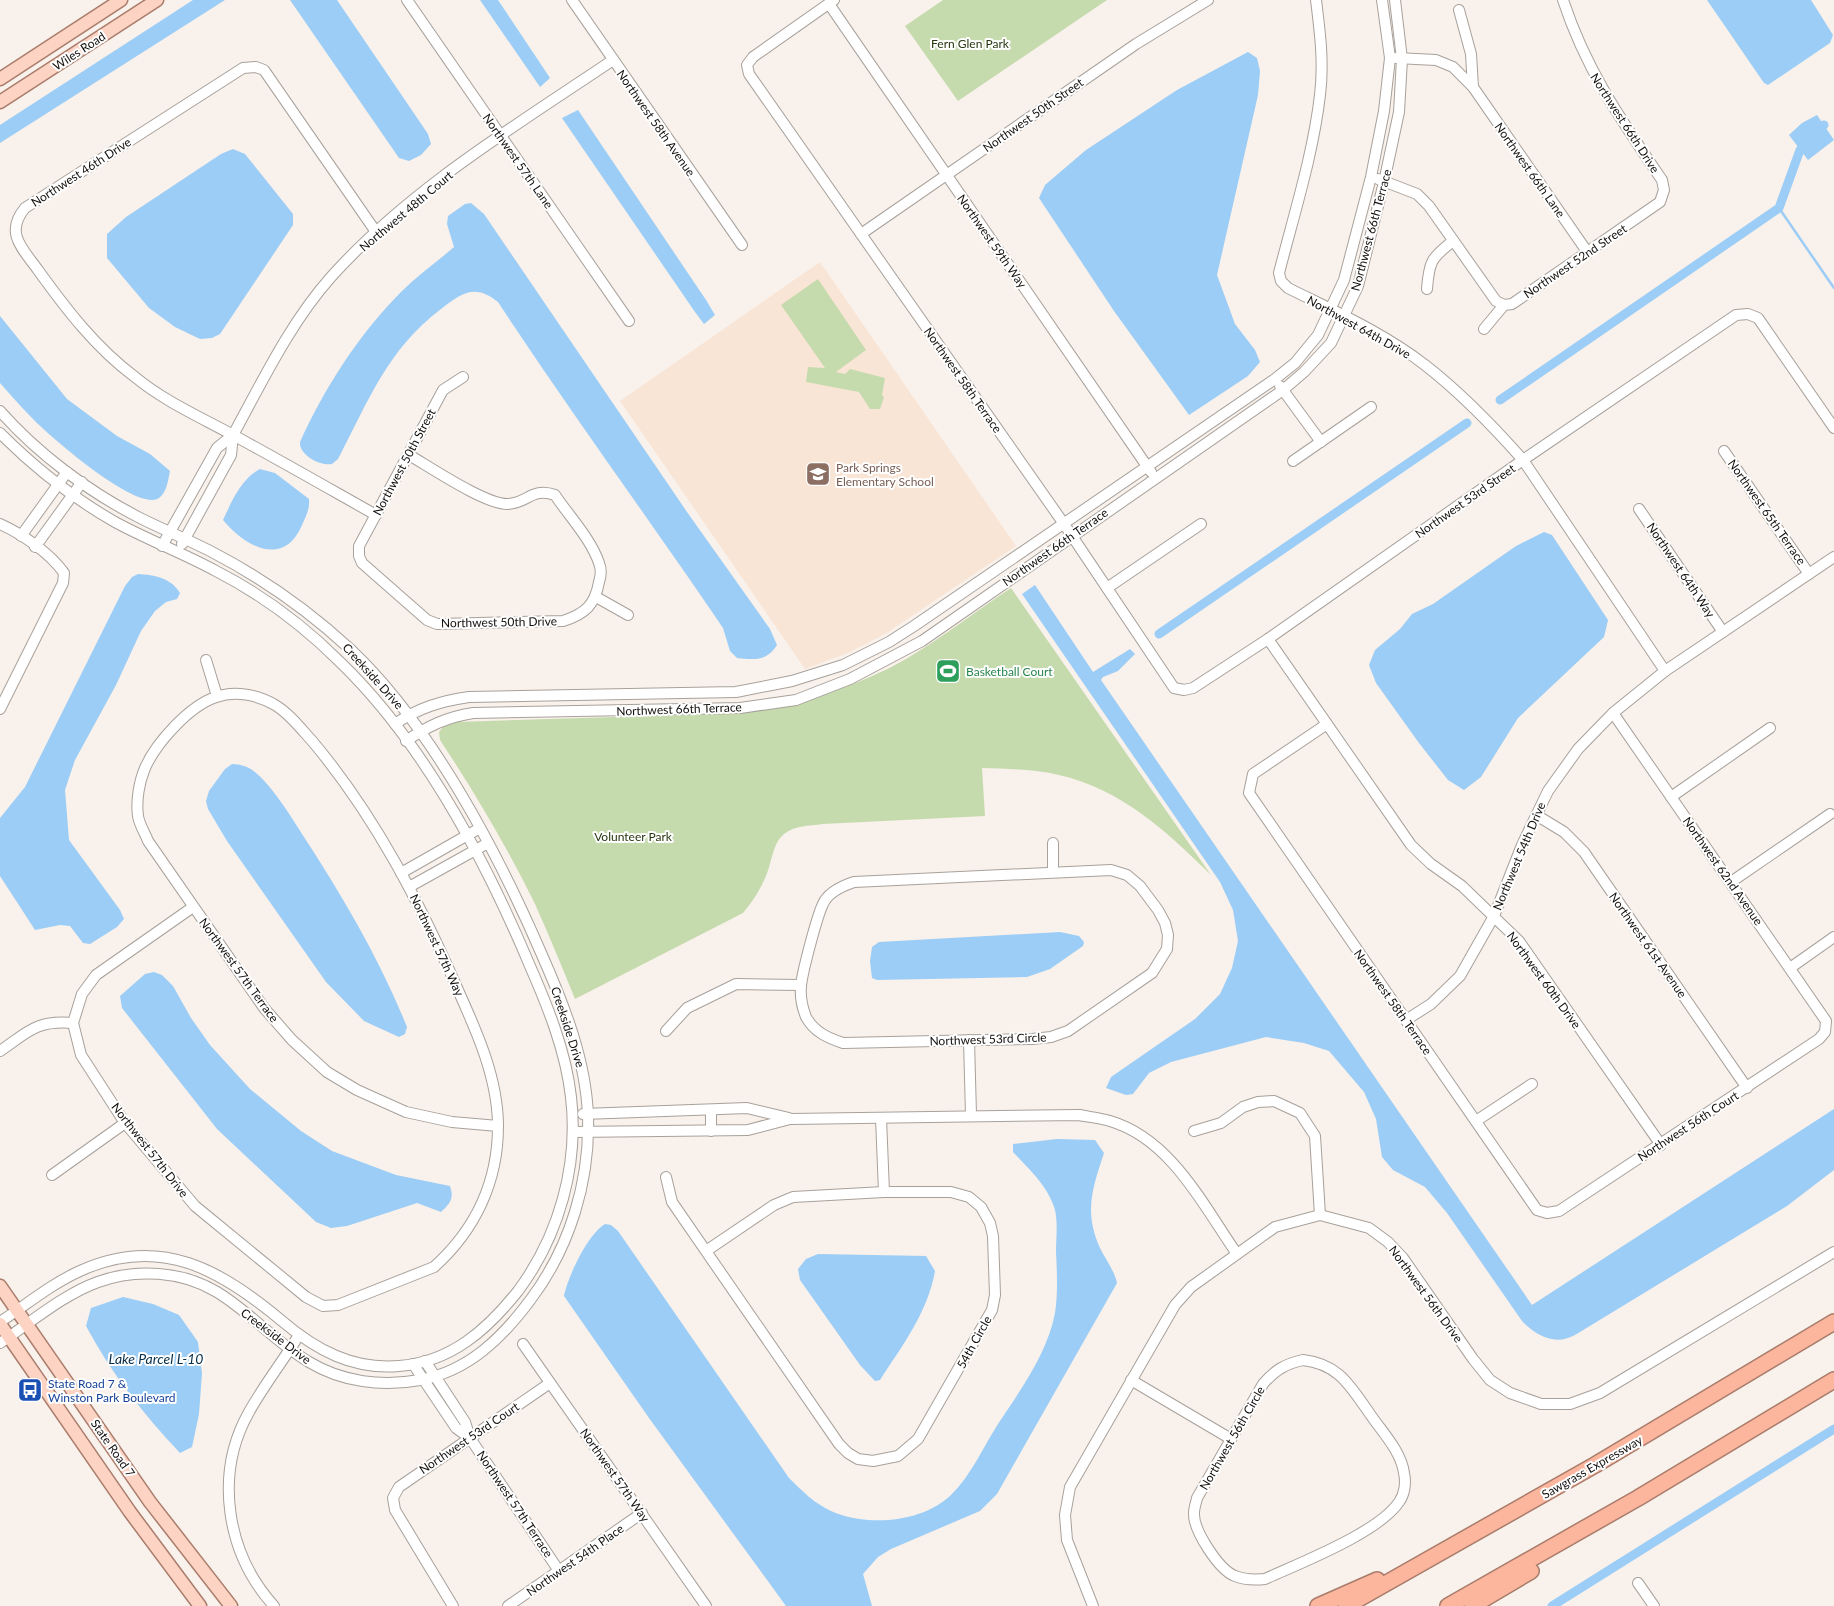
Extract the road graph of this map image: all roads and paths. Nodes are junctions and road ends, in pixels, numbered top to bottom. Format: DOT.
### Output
graph roads {
  1 [pos="121,0"];
  2 [pos="157,0"];
  3 [pos="407,0"];
  4 [pos="572,0"];
  5 [pos="1316,0"];
  6 [pos="1382,0"];
  7 [pos="1394,0"];
  8 [pos="1563,0"];
  9 [pos="1205,1"];
  10 [pos="831,2"];
  11 [pos="1459,10"];
  12 [pos="1390,58"];
  13 [pos="1402,59"];
  14 [pos="613,60"];
  15 [pos="0,79"];
  16 [pos="1473,87"];
  17 [pos="0,102"];
  18 [pos="500,136"];
  19 [pos="946,174"];
  20 [pos="1371,177"];
  21 [pos="1384,182"];
  22 [pos="1664,190"];
  23 [pos="376,232"];
  24 [pos="861,234"];
  25 [pos="1453,242"];
  26 [pos="742,245"];
  27 [pos="1588,253"];
  28 [pos="1427,289"];
  29 [pos="1504,305"];
  30 [pos="1331,310"];
  31 [pos="1345,318"];
  32 [pos="629,321"];
  33 [pos="1484,329"];
  34 [pos="463,377"];
  35 [pos="1275,379"];
  36 [pos="1283,390"];
  37 [pos="1371,407"];
  38 [pos="0,411"];
  39 [pos="1834,428"];
  40 [pos="0,433"];
  41 [pos="233,435"];
  42 [pos="1321,442"];
  43 [pos="1724,451"];
  44 [pos="409,455"];
  45 [pos="1523,460"];
  46 [pos="1293,461"];
  47 [pos="1147,466"];
  48 [pos="68,472"];
  49 [pos="1155,478"];
  50 [pos="82,482"];
  51 [pos="58,484"];
  52 [pos="73,494"];
  53 [pos="1638,509"];
  54 [pos="376,515"];
  55 [pos="0,524"];
  56 [pos="1064,524"];
  57 [pos="1201,524"];
  58 [pos="170,532"];
  59 [pos="21,536"];
  60 [pos="1071,536"];
  61 [pos="185,539"];
  62 [pos="162,546"];
  63 [pos="35,547"];
  64 [pos="177,552"];
  65 [pos="359,556"];
  66 [pos="1834,557"];
  67 [pos="1810,574"];
  68 [pos="1107,588"];
  69 [pos="957,596"];
  70 [pos="596,597"];
  71 [pos="967,610"];
  72 [pos="628,615"];
  73 [pos="1723,632"];
  74 [pos="1268,639"];
  75 [pos="206,660"];
  76 [pos="1666,671"];
  77 [pos="1184,690"];
  78 [pos="217,696"];
  79 [pos="0,708"];
  80 [pos="1613,713"];
  81 [pos="408,715"];
  82 [pos="395,724"];
  83 [pos="1327,724"];
  84 [pos="1770,728"];
  85 [pos="419,732"];
  86 [pos="406,741"];
  87 [pos="1671,798"];
  88 [pos="1830,814"];
  89 [pos="1536,815"];
  90 [pos="480,828"];
  91 [pos="466,836"];
  92 [pos="488,843"];
  93 [pos="1053,843"];
  94 [pos="475,850"];
  95 [pos="1053,871"];
  96 [pos="401,873"];
  97 [pos="1731,882"];
  98 [pos="409,886"];
  99 [pos="193,907"];
  100 [pos="1494,916"];
  101 [pos="1834,937"];
  102 [pos="1790,968"];
  103 [pos="801,985"];
  104 [pos="1406,1020"];
  105 [pos="73,1023"];
  106 [pos="666,1031"];
  107 [pos="1826,1032"];
  108 [pos="969,1040"];
  109 [pos="0,1051"];
  110 [pos="1532,1084"];
  111 [pos="1747,1088"];
  112 [pos="711,1110"];
  113 [pos="572,1114"];
  114 [pos="588,1114"];
  115 [pos="971,1115"];
  116 [pos="881,1118"];
  117 [pos="790,1119"];
  118 [pos="1476,1122"];
  119 [pos="125,1123"];
  120 [pos="498,1126"];
  121 [pos="711,1131"];
  122 [pos="1194,1131"];
  123 [pos="573,1132"];
  124 [pos="588,1132"];
  125 [pos="1661,1145"];
  126 [pos="52,1175"];
  127 [pos="666,1177"];
  128 [pos="884,1192"];
  129 [pos="1547,1213"];
  130 [pos="1320,1215"];
  131 [pos="706,1251"];
  132 [pos="1834,1252"];
  133 [pos="1237,1254"];
  134 [pos="434,1267"];
  135 [pos="0,1286"];
  136 [pos="17,1310"];
  137 [pos="1834,1322"];
  138 [pos="0,1323"];
  139 [pos="27,1325"];
  140 [pos="299,1335"];
  141 [pos="4,1340"];
  142 [pos="523,1344"];
  143 [pos="290,1350"];
  144 [pos="425,1361"];
  145 [pos="413,1364"];
  146 [pos="435,1377"];
  147 [pos="424,1380"];
  148 [pos="1131,1380"];
  149 [pos="1834,1380"];
  150 [pos="550,1383"];
  151 [pos="470,1438"];
  152 [pos="1231,1439"];
  153 [pos="1638,1498"];
  154 [pos="642,1513"];
  155 [pos="1425,1562"];
  156 [pos="559,1571"];
  157 [pos="1638,1583"];
  158 [pos="200,1606"];
  159 [pos="231,1606"];
  160 [pos="274,1606"];
  161 [pos="453,1606"];
  162 [pos="508,1606"];
  163 [pos="706,1606"];
  164 [pos="1093,1606"];
  165 [pos="1318,1606"];
  166 [pos="1346,1606"];
  167 [pos="1448,1606"];
  168 [pos="1472,1606"];
  169 [pos="1654,1606"];
  1 -- 15 [label="main road, Wiles Road"];
  2 -- 17 [label="main road, Wiles Road"];
  3 -- 18 [label="street, Northwest 57th Lane"];
  4 -- 14 [label="street, Northwest 58th Avenue"];
  5 -- 30 [label="street, Northwest 64th Drive"];
  6 -- 12 [label="street, Northwest 66th Terrace"];
  7 -- 13 [label="street, Northwest 66th Terrace"];
  8 -- 22 [label="street, Northwest 66th Drive"];
  9 -- 19 [label="street, Northwest 50th Street"];
  10 -- 19 [label="street, Northwest 59th Way"];
  10 -- 24 [label="street, Northwest 58th Terrace"];
  11 -- 16 [label="street"];
  12 -- 13 [label="street, Northwest 66th Lane"];
  12 -- 20 [label="street, Northwest 66th Terrace"];
  13 -- 16 [label="street, Northwest 66th Lane"];
  13 -- 21 [label="street, Northwest 66th Terrace"];
  14 -- 18 [label="street, Northwest 48th Court"];
  14 -- 26 [label="street, Northwest 58th Avenue"];
  16 -- 27 [label="street, Northwest 66th Lane"];
  18 -- 23 [label="street, Northwest 48th Court"];
  18 -- 32 [label="street, Northwest 57th Lane"];
  19 -- 24 [label="street, Northwest 50th Street"];
  19 -- 47 [label="street, Northwest 59th Way"];
  20 -- 21 [label="street"];
  20 -- 30 [label="street, Northwest 66th Terrace"];
  21 -- 25 [label="street"];
  21 -- 31 [label="street, Northwest 66th Terrace"];
  22 -- 27 [label="street, Northwest 52nd Street"];
  23 -- 41 [label="street, Northwest 48th Court"];
  23 -- 41 [label="street, Northwest 46th Drive"];
  24 -- 56 [label="street, Northwest 58th Terrace"];
  25 -- 28 [label="street"];
  25 -- 29 [label="street"];
  27 -- 29 [label="street, Northwest 52nd Street"];
  29 -- 33 [label="street, Northwest 52nd Street"];
  30 -- 31 [label="street, Northwest 64th Drive"];
  30 -- 35 [label="street, Northwest 66th Terrace"];
  31 -- 36 [label="street, Northwest 66th Terrace"];
  31 -- 45 [label="street, Northwest 64th Drive"];
  34 -- 44 [label="street, Northwest 50th Street"];
  35 -- 36 [label="street"];
  35 -- 47 [label="street, Northwest 66th Terrace"];
  36 -- 42 [label="street"];
  36 -- 49 [label="street, Northwest 66th Terrace"];
  37 -- 42 [label="street"];
  38 -- 48 [label="street, Creekside Drive"];
  39 -- 45 [label="street, Northwest 53rd Street"];
  40 -- 51 [label="street, Creekside Drive"];
  41 -- 54 [label="street, Northwest 46th Drive"];
  41 -- 58 [label="street, Northwest 48th Court"];
  41 -- 61 [label="street, Northwest 48th Court"];
  42 -- 46 [label="street"];
  43 -- 67 [label="street, Northwest 65th Terrace"];
  44 -- 54 [label="street, Northwest 50th Street"];
  44 -- 70 [label="street"];
  45 -- 74 [label="street, Northwest 53rd Street"];
  45 -- 76 [label="street, Northwest 64th Drive"];
  47 -- 49 [label="street, Northwest 59th Way"];
  47 -- 56 [label="street, Northwest 66th Terrace"];
  48 -- 50 [label="street, Creekside Drive"];
  48 -- 51 [label="street"];
  49 -- 60 [label="street, Northwest 66th Terrace"];
  50 -- 52 [label="street"];
  50 -- 58 [label="street, Creekside Drive"];
  51 -- 52 [label="street, Creekside Drive"];
  51 -- 59 [label="street"];
  52 -- 62 [label="street, Creekside Drive"];
  52 -- 63 [label="street"];
  53 -- 73 [label="street, Northwest 64th Way"];
  54 -- 65 [label="street, Northwest 50th Street"];
  55 -- 59 [label="street"];
  56 -- 60 [label="street, Northwest 58th Terrace"];
  56 -- 69 [label="street, Northwest 66th Terrace"];
  57 -- 68 [label="street"];
  58 -- 61 [label="street, Creekside Drive"];
  58 -- 62 [label="street, Northwest 48th Court"];
  59 -- 63 [label="street"];
  60 -- 68 [label="street, Northwest 58th Terrace"];
  60 -- 71 [label="street, Northwest 66th Terrace"];
  61 -- 64 [label="street, Northwest 48th Court"];
  61 -- 81 [label="street, Creekside Drive"];
  62 -- 64 [label="street, Creekside Drive"];
  63 -- 79 [label="street"];
  64 -- 82 [label="street, Creekside Drive"];
  65 -- 70 [label="street, Northwest 50th Drive"];
  66 -- 67 [label="street, Northwest 54th Drive"];
  67 -- 73 [label="street, Northwest 54th Drive"];
  68 -- 77 [label="street, Northwest 58th Terrace"];
  69 -- 71 [label="street"];
  69 -- 81 [label="street, Northwest 66th Terrace"];
  70 -- 72 [label="street"];
  71 -- 85 [label="street, Northwest 66th Terrace"];
  73 -- 76 [label="street, Northwest 54th Drive"];
  74 -- 77 [label="street, Northwest 53rd Street"];
  74 -- 83 [label="street, Northwest 60th Drive"];
  75 -- 78 [label="street"];
  76 -- 80 [label="street, Northwest 54th Drive"];
  78 -- 96 [label="street, Northwest 57th Way"];
  78 -- 99 [label="street, Northwest 57th Way"];
  80 -- 87 [label="street, Northwest 62nd Avenue"];
  80 -- 89 [label="street, Northwest 54th Drive"];
  81 -- 82 [label="street, Northwest 66th Terrace"];
  81 -- 85 [label="street, Creekside Drive"];
  82 -- 86 [label="street, Creekside Drive"];
  83 -- 100 [label="street, Northwest 60th Drive"];
  83 -- 104 [label="street, Northwest 58th Terrace"];
  84 -- 87 [label="street"];
  85 -- 86 [label="street, Northwest 66th Terrace"];
  85 -- 90 [label="street, Creekside Drive"];
  86 -- 91 [label="street, Creekside Drive"];
  87 -- 97 [label="street, Northwest 62nd Avenue"];
  88 -- 97 [label="street"];
  89 -- 100 [label="street, Northwest 54th Drive"];
  89 -- 111 [label="street, Northwest 61st Avenue"];
  90 -- 91 [label="street"];
  90 -- 92 [label="street, Creekside Drive"];
  91 -- 94 [label="street, Creekside Drive"];
  91 -- 96 [label="street"];
  92 -- 94 [label="street"];
  92 -- 114 [label="street, Creekside Drive"];
  93 -- 95 [label="street"];
  94 -- 98 [label="street"];
  94 -- 113 [label="street, Creekside Drive"];
  95 -- 103 [label="street, Northwest 53rd Circle"];
  95 -- 108 [label="street, Northwest 53rd Circle"];
  96 -- 98 [label="street, Northwest 57th Way"];
  97 -- 102 [label="street, Northwest 62nd Avenue"];
  98 -- 120 [label="street, Northwest 57th Way"];
  99 -- 105 [label="street"];
  99 -- 120 [label="street, Northwest 57th Terrace"];
  100 -- 104 [label="street, Northwest 54th Drive"];
  100 -- 125 [label="street, Northwest 60th Drive"];
  101 -- 102 [label="street"];
  102 -- 107 [label="street, Northwest 62nd Avenue"];
  103 -- 106 [label="street"];
  103 -- 108 [label="street, Northwest 53rd Circle"];
  104 -- 118 [label="street, Northwest 58th Terrace"];
  105 -- 109 [label="street"];
  105 -- 119 [label="street, Northwest 57th Drive"];
  107 -- 111 [label="street, Northwest 56th Court"];
  108 -- 115 [label="street"];
  110 -- 118 [label="street"];
  111 -- 125 [label="street, Northwest 56th Court"];
  112 -- 114 [label="street"];
  112 -- 117 [label="street"];
  112 -- 121 [label="street"];
  113 -- 114 [label="street"];
  113 -- 123 [label="street, Creekside Drive"];
  114 -- 124 [label="street, Creekside Drive"];
  115 -- 116 [label="street"];
  115 -- 133 [label="street"];
  116 -- 117 [label="street"];
  116 -- 128 [label="street"];
  117 -- 121 [label="street"];
  118 -- 129 [label="street, Northwest 58th Terrace"];
  119 -- 126 [label="street"];
  119 -- 134 [label="street, Northwest 57th Drive"];
  120 -- 134 [label="street, Northwest 57th Way"];
  121 -- 124 [label="street"];
  122 -- 130 [label="street"];
  123 -- 124 [label="street"];
  123 -- 144 [label="street, Creekside Drive"];
  124 -- 146 [label="street, Creekside Drive"];
  125 -- 129 [label="street, Northwest 56th Court"];
  127 -- 131 [label="street, 54th Circle"];
  128 -- 131 [label="street, 54th Circle"];
  128 -- 131 [label="street, 54th Circle"];
  130 -- 132 [label="street, Northwest 56th Drive"];
  130 -- 133 [label="street, Northwest 56th Drive"];
  133 -- 148 [label="street, Northwest 56th Drive"];
  135 -- 136 [label="main road, State Road 7"];
  136 -- 138 [label="street, Creekside Drive"];
  136 -- 139 [label="main road, State Road 7"];
  136 -- 140 [label="street, Creekside Drive"];
  137 -- 155 [label="highway, Sawgrass Expressway"];
  138 -- 141 [label="main road, State Road 7"];
  139 -- 141 [label="street, Creekside Drive"];
  139 -- 143 [label="street, Creekside Drive"];
  139 -- 159 [label="main road, State Road 7"];
  140 -- 143 [label="street"];
  140 -- 145 [label="street, Creekside Drive"];
  141 -- 158 [label="main road, State Road 7"];
  142 -- 150 [label="street, Northwest 57th Way"];
  143 -- 147 [label="street, Creekside Drive"];
  143 -- 160 [label="street"];
  144 -- 145 [label="street, Creekside Drive"];
  144 -- 146 [label="street, Northwest 57th Terrace"];
  145 -- 147 [label="street, Northwest 57th Terrace"];
  146 -- 147 [label="street, Creekside Drive"];
  146 -- 151 [label="street, Northwest 57th Terrace"];
  147 -- 151 [label="street, Northwest 57th Terrace"];
  148 -- 152 [label="street"];
  148 -- 164 [label="street, Northwest 56th Drive"];
  149 -- 153 [label="highway"];
  150 -- 151 [label="street, Northwest 53rd Court"];
  150 -- 154 [label="street, Northwest 57th Way"];
  151 -- 156 [label="street, Northwest 57th Terrace"];
  151 -- 161 [label="street, Northwest 53rd Court"];
  152 -- 152 [label="street, Northwest 56th Circle"];
  153 -- 167 [label="highway"];
  153 -- 168 [label="highway"];
  154 -- 156 [label="street, Northwest 54th Place"];
  154 -- 163 [label="street, Northwest 57th Way"];
  155 -- 165 [label="highway"];
  155 -- 166 [label="highway, Sawgrass Expressway"];
  156 -- 162 [label="street, Northwest 54th Place"];
  157 -- 169 [label="street"];
}
